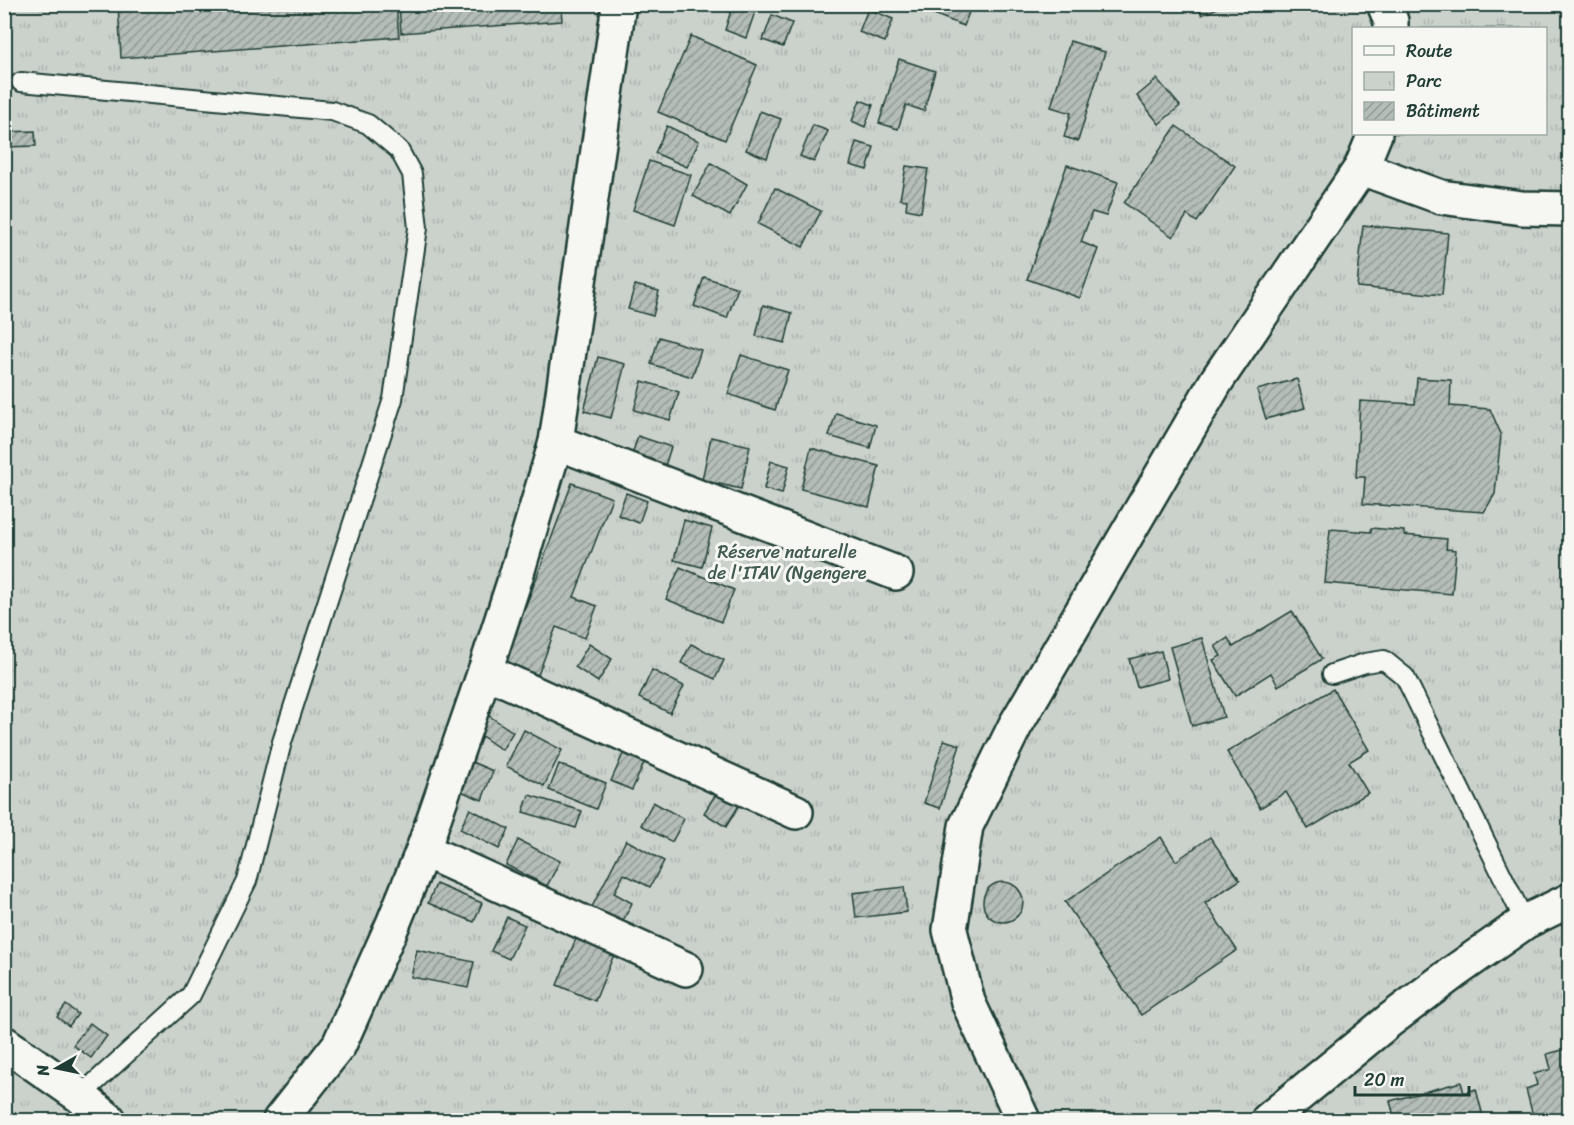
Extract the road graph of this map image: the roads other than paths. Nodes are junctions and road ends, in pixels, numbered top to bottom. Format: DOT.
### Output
graph roads {
  1 [pos="619,4"];
  2 [pos="1384,4"];
  3 [pos="1391,27"];
  4 [pos="21,82"];
  5 [pos="1375,135"];
  6 [pos="1361,168"];
  7 [pos="1569,209"];
  8 [pos="556,442"];
  9 [pos="896,573"];
  10 [pos="485,671"];
  11 [pos="1332,674"];
  12 [pos="796,812"];
  13 [pos="423,850"];
  14 [pos="1569,900"];
  15 [pos="1526,922"];
  16 [pos="686,969"];
  17 [pos="4,1043"];
  18 [pos="80,1096"];
  19 [pos="109,1120"];
  20 [pos="280,1120"];
  21 [pos="1023,1120"];
  22 [pos="1268,1120"];
  1 -- 8 [label="street"];
  2 -- 3 [label="street"];
  4 -- 18 [label="lane"];
  5 -- 6 [label="street"];
  6 -- 7 [label="street"];
  6 -- 21 [label="street"];
  8 -- 9 [label="street"];
  8 -- 10 [label="street"];
  10 -- 12 [label="street"];
  10 -- 13 [label="street"];
  11 -- 15 [label="lane"];
  13 -- 16 [label="street"];
  13 -- 20 [label="street"];
  14 -- 15 [label="street"];
  15 -- 22 [label="street"];
  17 -- 18 [label="street"];
  18 -- 19 [label="street"];
}
